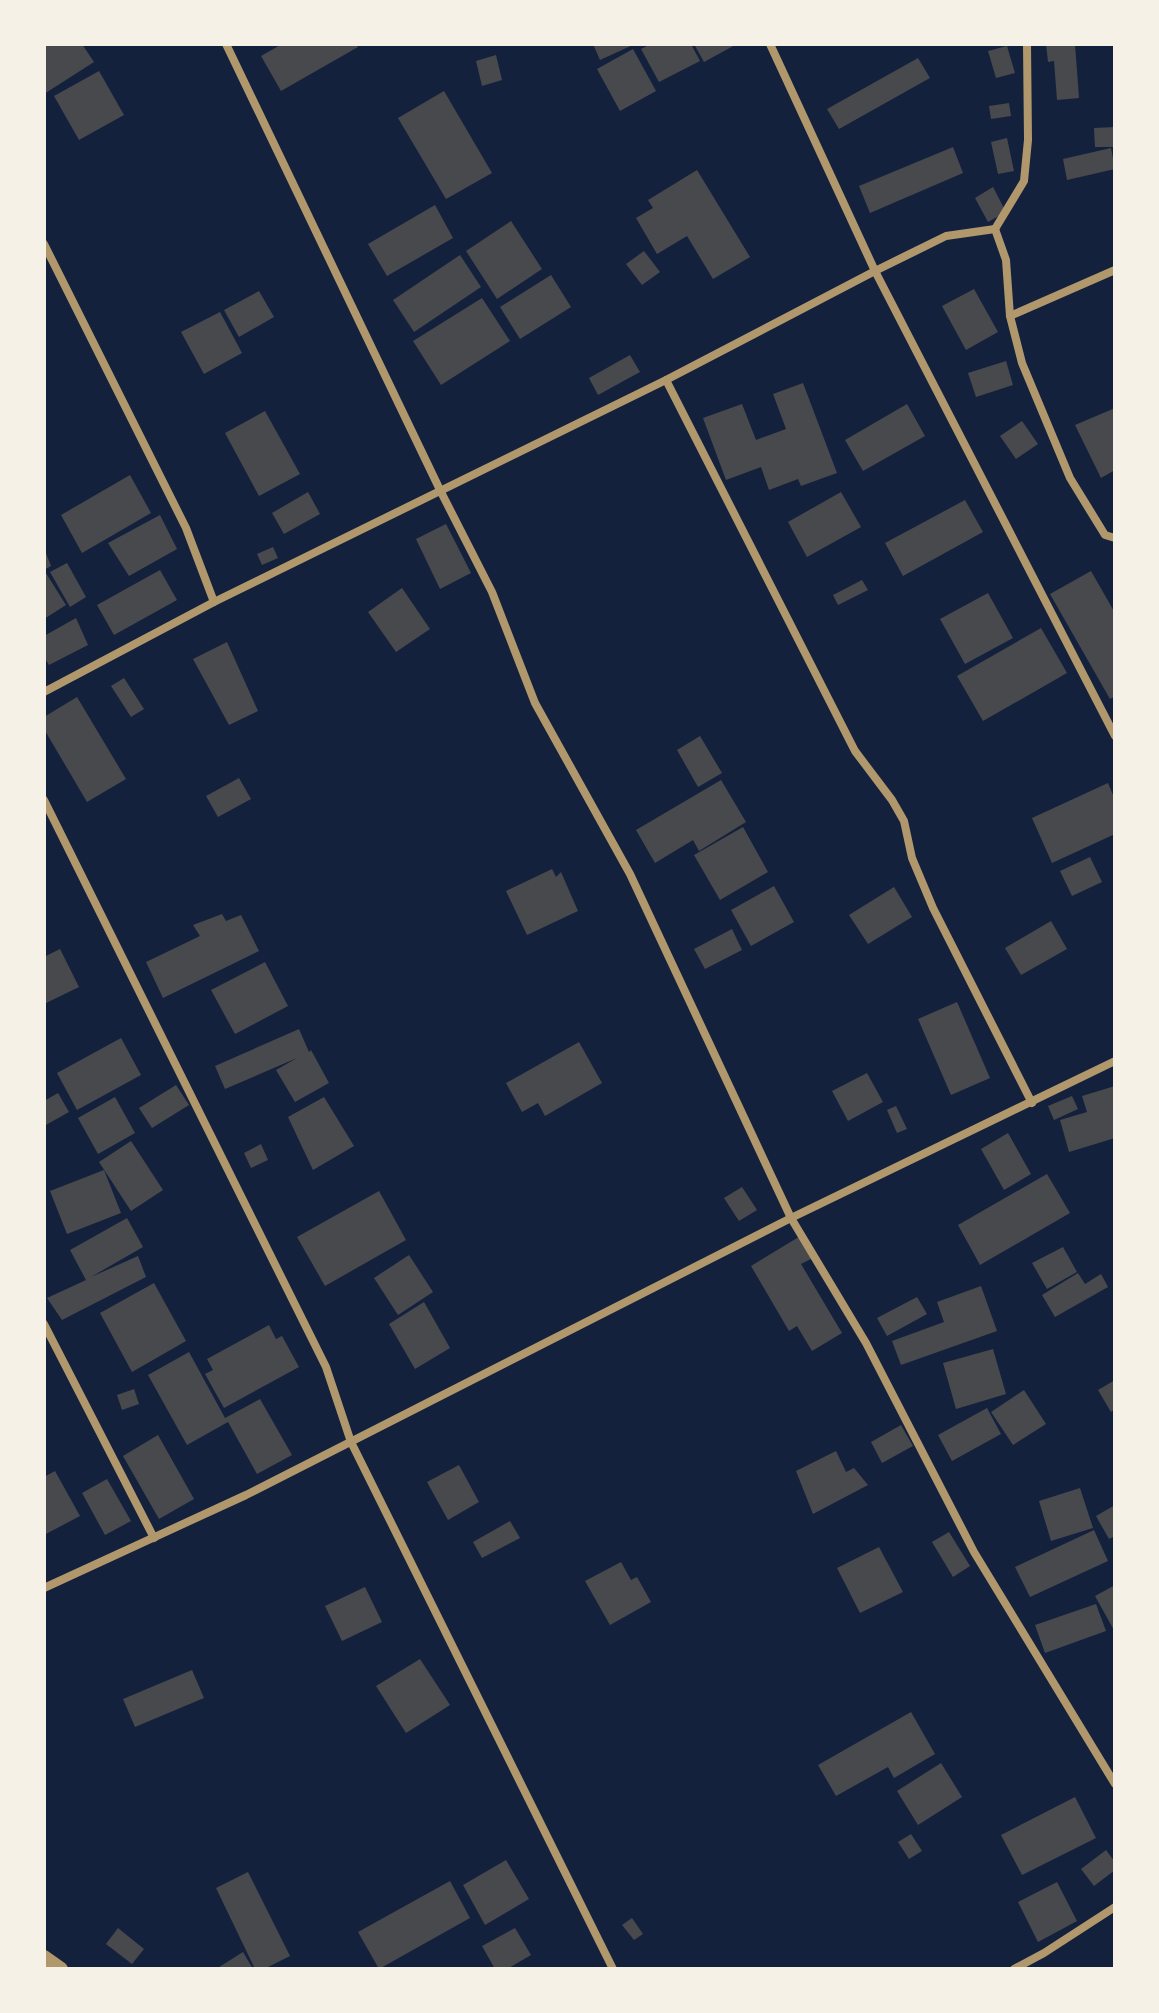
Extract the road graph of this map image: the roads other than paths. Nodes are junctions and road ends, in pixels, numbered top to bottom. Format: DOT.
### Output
graph roads {
  1 [pos="226,44"];
  2 [pos="770,44"];
  3 [pos="1027,44"];
  4 [pos="995,229"];
  5 [pos="44,244"];
  6 [pos="1115,270"];
  7 [pos="875,271"];
  8 [pos="1010,316"];
  9 [pos="666,380"];
  10 [pos="441,492"];
  11 [pos="1115,538"];
  12 [pos="214,602"];
  13 [pos="44,692"];
  14 [pos="1115,736"];
  15 [pos="44,800"];
  16 [pos="1115,1061"];
  17 [pos="1032,1103"];
  18 [pos="791,1218"];
  19 [pos="44,1324"];
  20 [pos="351,1442"];
  21 [pos="154,1538"];
  22 [pos="44,1588"];
  23 [pos="1115,1784"];
  24 [pos="1115,1907"];
  25 [pos="44,1957"];
  26 [pos="61,1969"];
  27 [pos="613,1969"];
  28 [pos="1014,1969"];
  1 -- 10 [label="street"];
  2 -- 7 [label="street"];
  3 -- 4 [label="street"];
  4 -- 7 [label="street"];
  4 -- 8 [label="street"];
  5 -- 12 [label="street"];
  6 -- 8 [label="street"];
  7 -- 9 [label="street"];
  7 -- 14 [label="street"];
  8 -- 11 [label="street"];
  9 -- 10 [label="street"];
  9 -- 17 [label="street"];
  10 -- 12 [label="street"];
  10 -- 18 [label="street"];
  12 -- 13 [label="street"];
  15 -- 20 [label="street"];
  16 -- 17 [label="street"];
  17 -- 18 [label="street"];
  18 -- 20 [label="street"];
  18 -- 23 [label="street"];
  19 -- 21 [label="street"];
  20 -- 21 [label="street"];
  20 -- 27 [label="street"];
  21 -- 22 [label="street"];
  24 -- 28 [label="street"];
  25 -- 26 [label="street"];
}
